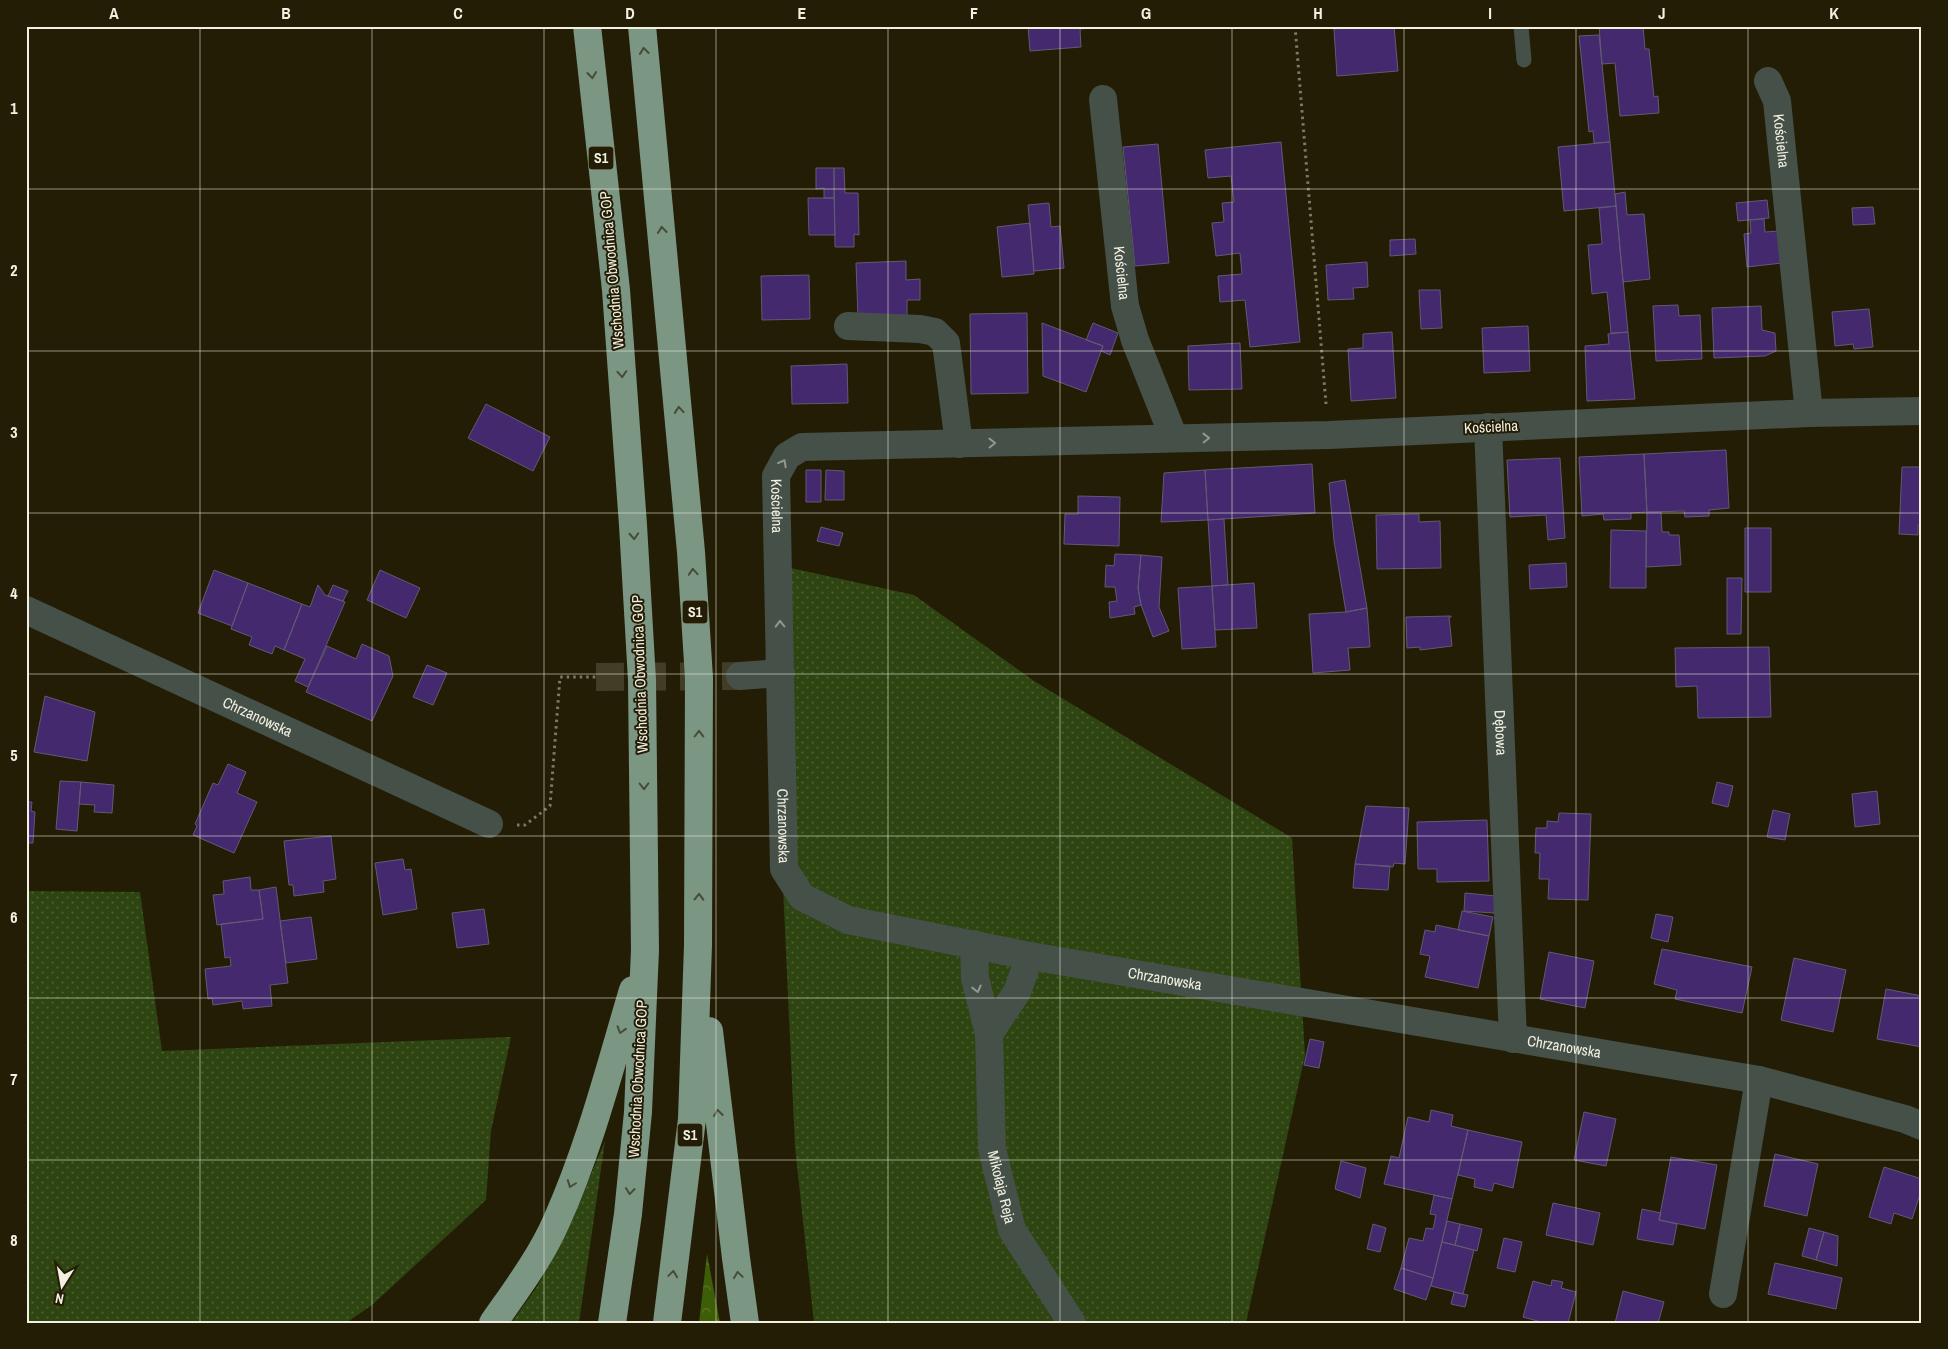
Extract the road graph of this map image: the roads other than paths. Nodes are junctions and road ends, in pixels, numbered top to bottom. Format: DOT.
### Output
graph roads {
  1 [pos="587,26"];
  2 [pos="642,26"];
  3 [pos="1522,26"];
  4 [pos="1524,60"];
  5 [pos="1768,80"];
  6 [pos="1103,99"];
  7 [pos="848,326"];
  8 [pos="1922,410"];
  9 [pos="1809,413"];
  10 [pos="1488,427"];
  11 [pos="1174,438"];
  12 [pos="959,444"];
  13 [pos="26,610"];
  14 [pos="781,673"];
  15 [pos="740,676"];
  16 [pos="489,824"];
  17 [pos="974,944"];
  18 [pos="698,945"];
  19 [pos="645,950"];
  20 [pos="1030,956"];
  21 [pos="989,1034"];
  22 [pos="1513,1039"];
  23 [pos="1759,1080"];
  24 [pos="1922,1126"];
  25 [pos="1723,1294"];
  26 [pos="494,1323"];
  27 [pos="612,1323"];
  28 [pos="667,1323"];
  29 [pos="745,1323"];
  30 [pos="1072,1323"];
  1 -- 19 [label="highway, Wschodnia Obwodnica GOP / S1, one-way"];
  18 -- 2 [label="highway, S1, one-way"];
  3 -- 4 [label="lane"];
  5 -- 9 [label="street, Kościelna"];
  6 -- 11 [label="street, Kościelna"];
  7 -- 12 [label="street"];
  8 -- 9 [label="street, Kościelna"];
  9 -- 10 [label="street, Kościelna"];
  11 -- 10 [label="street, Kościelna, one-way"];
  10 -- 22 [label="street, Dębowa"];
  12 -- 11 [label="street, Kościelna, one-way"];
  14 -- 12 [label="street, Kościelna, one-way"];
  13 -- 16 [label="street, Chrzanowska"];
  14 -- 15 [label="street"];
  14 -- 17 [label="street, Chrzanowska"];
  17 -- 20 [label="street, Chrzanowska"];
  17 -- 21 [label="street, Mikołaja Reja, one-way"];
  28 -- 18 [label="highway, S1, one-way"];
  29 -- 18 [label="highway, one-way"];
  19 -- 26 [label="highway, one-way"];
  19 -- 27 [label="highway, Wschodnia Obwodnica GOP / S1, one-way"];
  20 -- 21 [label="street"];
  20 -- 22 [label="street, Chrzanowska"];
  21 -- 30 [label="street, Mikołaja Reja"];
  22 -- 23 [label="street, Chrzanowska"];
  23 -- 24 [label="street, Chrzanowska"];
  23 -- 25 [label="street"];
}
